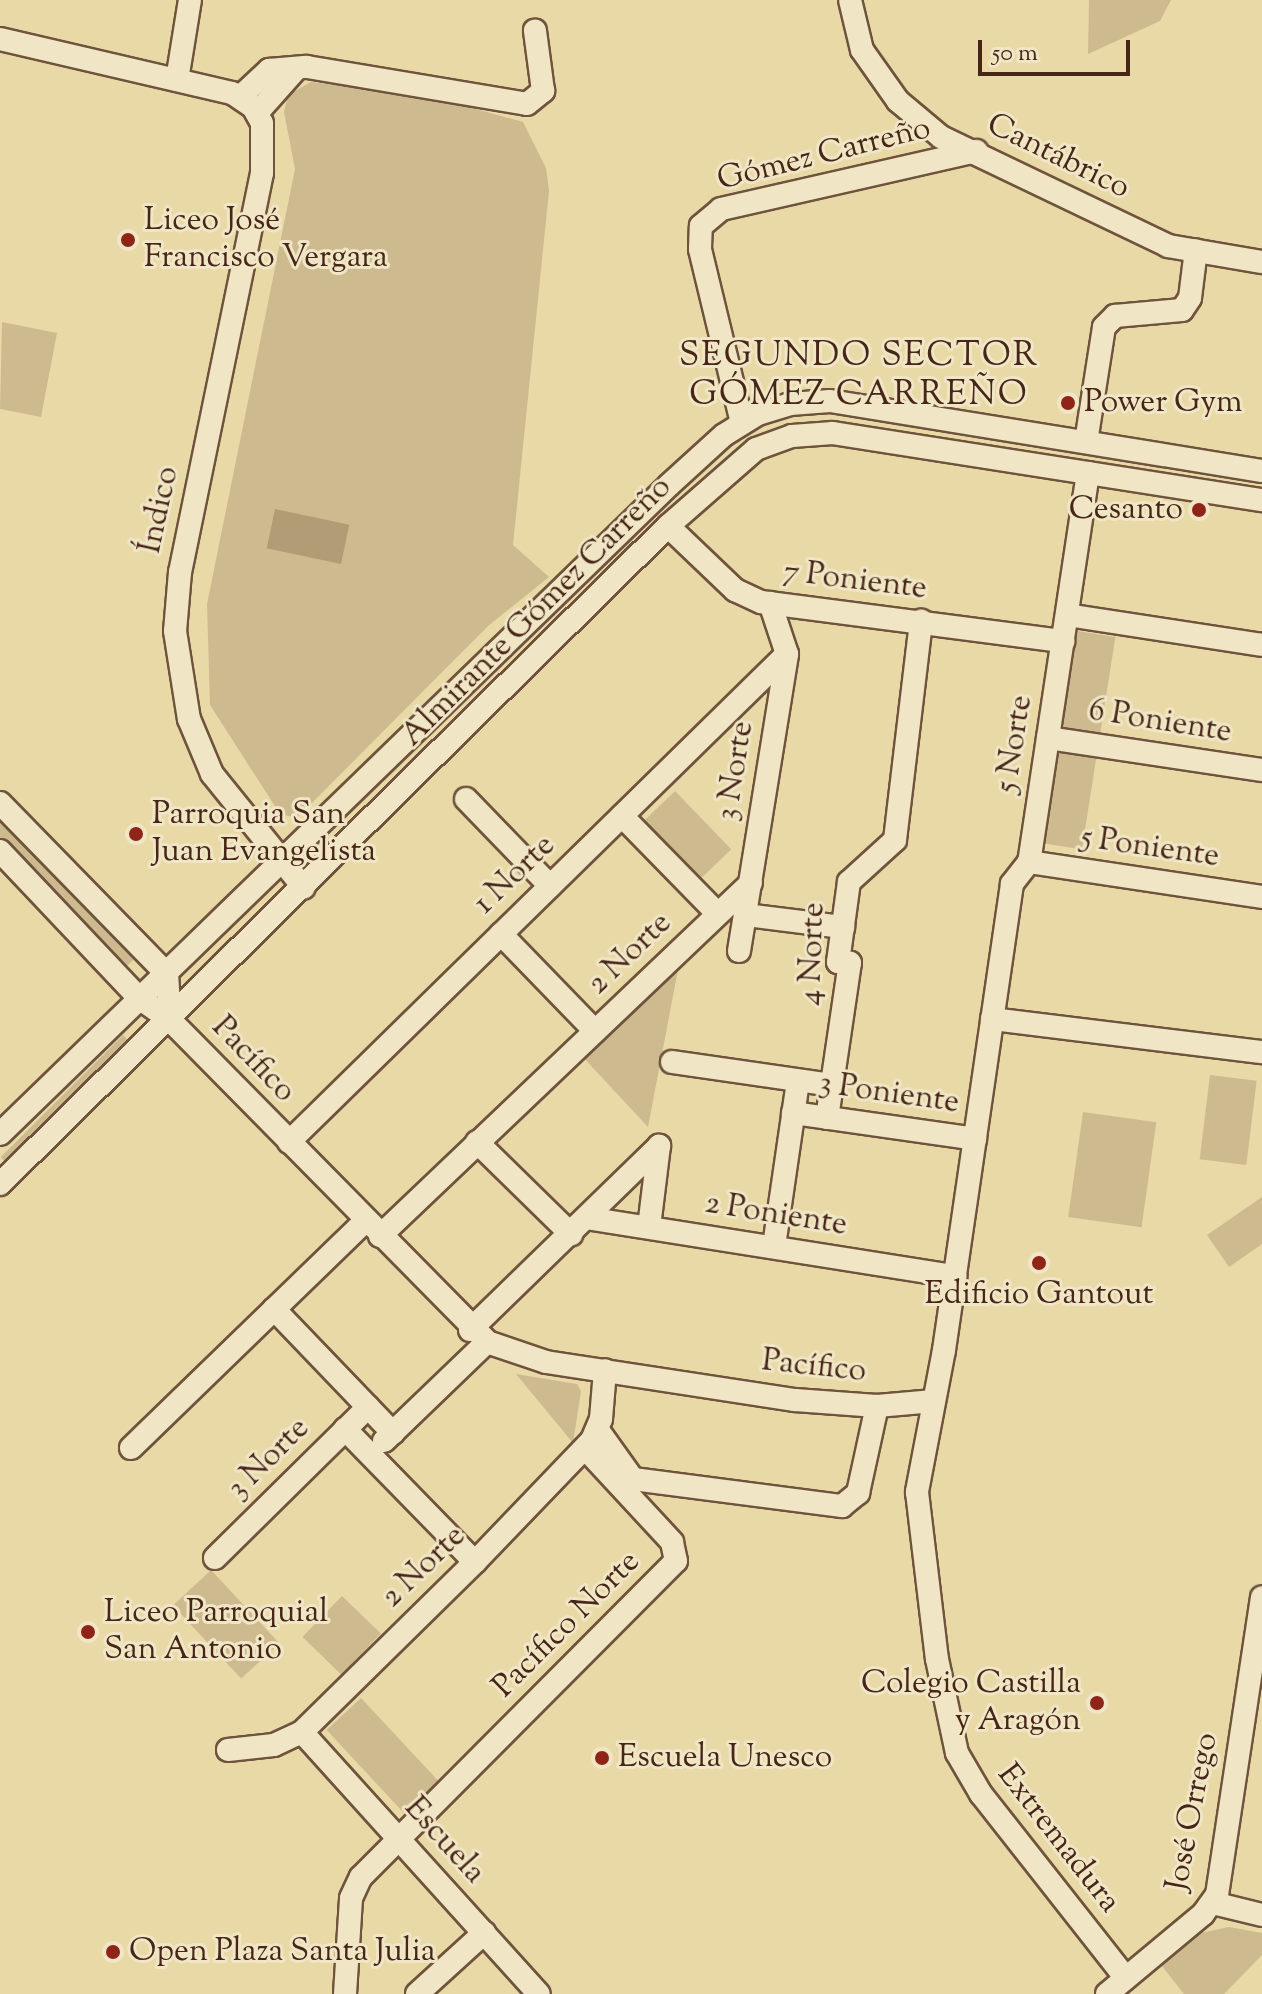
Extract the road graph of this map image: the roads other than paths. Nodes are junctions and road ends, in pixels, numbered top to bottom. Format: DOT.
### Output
graph roads {
  1 [pos="190,0"];
  2 [pos="850,0"];
  3 [pos="864,0"];
  4 [pos="535,31"];
  5 [pos="0,39"];
  6 [pos="862,50"];
  7 [pos="297,68"];
  8 [pos="177,80"];
  9 [pos="240,97"];
  10 [pos="257,113"];
  11 [pos="976,151"];
  12 [pos="1196,250"];
  13 [pos="1262,262"];
  14 [pos="742,423"];
  15 [pos="1086,442"];
  16 [pos="1262,471"];
  17 [pos="1088,473"];
  18 [pos="1261,493"];
  19 [pos="668,526"];
  20 [pos="770,603"];
  21 [pos="1067,615"];
  22 [pos="921,621"];
  23 [pos="1063,641"];
  24 [pos="1262,645"];
  25 [pos="787,654"];
  26 [pos="1048,738"];
  27 [pos="1262,770"];
  28 [pos="466,799"];
  29 [pos="0,803"];
  30 [pos="622,816"];
  31 [pos="0,851"];
  32 [pos="1029,862"];
  33 [pos="280,863"];
  34 [pos="751,883"];
  35 [pos="550,886"];
  36 [pos="304,888"];
  37 [pos="1262,897"];
  38 [pos="718,914"];
  39 [pos="746,915"];
  40 [pos="843,927"];
  41 [pos="501,934"];
  42 [pos="739,951"];
  43 [pos="167,974"];
  44 [pos="139,998"];
  45 [pos="992,1019"];
  46 [pos="170,1020"];
  47 [pos="595,1031"];
  48 [pos="1262,1052"];
  49 [pos="672,1062"];
  50 [pos="798,1081"];
  51 [pos="832,1085"];
  52 [pos="793,1113"];
  53 [pos="827,1118"];
  54 [pos="0,1134"];
  55 [pos="975,1139"];
  56 [pos="289,1142"];
  57 [pos="477,1142"];
  58 [pos="0,1184"];
  59 [pos="579,1226"];
  60 [pos="649,1227"];
  61 [pos="372,1229"];
  62 [pos="774,1246"];
  63 [pos="955,1276"];
  64 [pos="274,1309"];
  65 [pos="478,1336"];
  66 [pos="605,1370"];
  67 [pos="934,1401"];
  68 [pos="877,1406"];
  69 [pos="368,1407"];
  70 [pos="345,1429"];
  71 [pos="598,1430"];
  72 [pos="393,1433"];
  73 [pos="131,1448"];
  74 [pos="586,1449"];
  75 [pos="370,1455"];
  76 [pos="215,1558"];
  77 [pos="475,1562"];
  78 [pos="1262,1597"];
  79 [pos="302,1732"];
  80 [pos="228,1750"];
  81 [pos="397,1837"];
  82 [pos="1213,1903"];
  83 [pos="1262,1915"];
  84 [pos="484,1933"];
  85 [pos="1126,1978"];
  86 [pos="345,1994"];
  87 [pos="417,1994"];
  88 [pos="539,1994"];
  89 [pos="1107,1994"];
  1 -- 8 [label="street"];
  2 -- 6 [label="street, Cantábrico"];
  3 -- 6 [label="street"];
  4 -- 7 [label="street"];
  5 -- 8 [label="street"];
  6 -- 11 [label="street, Cantábrico"];
  7 -- 9 [label="street"];
  7 -- 10 [label="street"];
  8 -- 9 [label="street"];
  9 -- 10 [label="street"];
  10 -- 33 [label="street, Índico"];
  11 -- 12 [label="street, Cantábrico"];
  11 -- 14 [label="street, Gómez Carreño"];
  12 -- 13 [label="street, Cantábrico"];
  12 -- 15 [label="street"];
  14 -- 15 [label="street, Almirante Gómez Carreño"];
  14 -- 33 [label="street, Almirante Gómez Carreño"];
  15 -- 16 [label="street, Almirante Gómez Carreño"];
  17 -- 18 [label="street, Almirante Gómez Carreño"];
  17 -- 19 [label="street, Almirante Gómez Carreño"];
  17 -- 21 [label="street, 5 Norte"];
  19 -- 20 [label="street, 7 Poniente"];
  19 -- 36 [label="street, Almirante Gómez Carreño"];
  20 -- 22 [label="street, 7 Poniente"];
  20 -- 25 [label="street, 3 Norte"];
  21 -- 23 [label="street, 5 Norte"];
  21 -- 24 [label="street"];
  22 -- 23 [label="street, 7 Poniente"];
  22 -- 40 [label="street, 4 Norte"];
  23 -- 26 [label="street, 5 Norte"];
  25 -- 30 [label="street, 1 Norte"];
  25 -- 34 [label="street, 3 Norte"];
  26 -- 27 [label="street, 6 Poniente"];
  26 -- 32 [label="street, 5 Norte"];
  28 -- 35 [label="street"];
  29 -- 43 [label="street"];
  30 -- 35 [label="street, 1 Norte"];
  30 -- 38 [label="street"];
  31 -- 44 [label="street, Pacífico"];
  32 -- 37 [label="street, 5 Poniente"];
  32 -- 45 [label="street, 5 Norte"];
  33 -- 36 [label="street, Índico"];
  33 -- 43 [label="street, Almirante Gómez Carreño"];
  34 -- 38 [label="street, 2 Norte"];
  34 -- 39 [label="street, 3 Norte"];
  35 -- 41 [label="street, 1 Norte"];
  36 -- 46 [label="street, Almirante Gómez Carreño"];
  38 -- 47 [label="street, 2 Norte"];
  39 -- 40 [label="street"];
  39 -- 42 [label="street, 3 Norte"];
  40 -- 51 [label="street, 4 Norte"];
  41 -- 47 [label="street"];
  41 -- 56 [label="street, 1 Norte"];
  43 -- 44 [label="street, Almirante Gómez Carreño"];
  43 -- 46 [label="street, Pacífico"];
  44 -- 46 [label="street, Pacífico"];
  44 -- 54 [label="street, Almirante Gómez Carreño"];
  45 -- 48 [label="street"];
  45 -- 55 [label="street"];
  46 -- 56 [label="street, Pacífico"];
  46 -- 58 [label="street, Almirante Gómez Carreño"];
  47 -- 57 [label="street, 2 Norte"];
  49 -- 50 [label="street, 3 Poniente"];
  50 -- 51 [label="street, 3 Poniente"];
  50 -- 52 [label="street"];
  51 -- 53 [label="street, 4 Norte"];
  52 -- 53 [label="street, 3 Poniente"];
  52 -- 62 [label="street"];
  53 -- 55 [label="street, 3 Poniente"];
  55 -- 63 [label="street"];
  56 -- 61 [label="street, Pacífico"];
  57 -- 59 [label="street"];
  57 -- 61 [label="street, 2 Norte"];
  59 -- 60 [label="street, 2 Poniente"];
  59 -- 60 [label="street"];
  59 -- 65 [label="street"];
  60 -- 62 [label="street, 2 Poniente"];
  61 -- 64 [label="street, 2 Norte"];
  61 -- 65 [label="street, Pacífico"];
  62 -- 63 [label="street, 2 Poniente"];
  63 -- 67 [label="street"];
  64 -- 69 [label="street"];
  64 -- 73 [label="street, 2 Norte"];
  65 -- 66 [label="street, Pacífico"];
  65 -- 72 [label="street"];
  66 -- 68 [label="street, Pacífico"];
  66 -- 71 [label="street, 2 Norte"];
  67 -- 68 [label="street, Pacífico"];
  67 -- 85 [label="street, Extremadura"];
  68 -- 71 [label="street"];
  69 -- 70 [label="street, 3 Norte"];
  69 -- 72 [label="street"];
  70 -- 75 [label="street"];
  70 -- 76 [label="street, 3 Norte"];
  71 -- 74 [label="street, 2 Norte"];
  72 -- 75 [label="street"];
  74 -- 77 [label="street, 2 Norte"];
  74 -- 81 [label="street, Pacífico Norte"];
  75 -- 77 [label="street"];
  77 -- 79 [label="street, 2 Norte"];
  78 -- 82 [label="street, José Orrego"];
  79 -- 80 [label="street, 2 Norte"];
  79 -- 81 [label="street, Escuela"];
  81 -- 84 [label="street, Escuela"];
  81 -- 86 [label="street, Pacífico Norte"];
  82 -- 83 [label="street"];
  82 -- 85 [label="street, José Orrego"];
  84 -- 87 [label="street"];
  84 -- 88 [label="street, Escuela"];
  85 -- 89 [label="street, José Orrego"];
}
